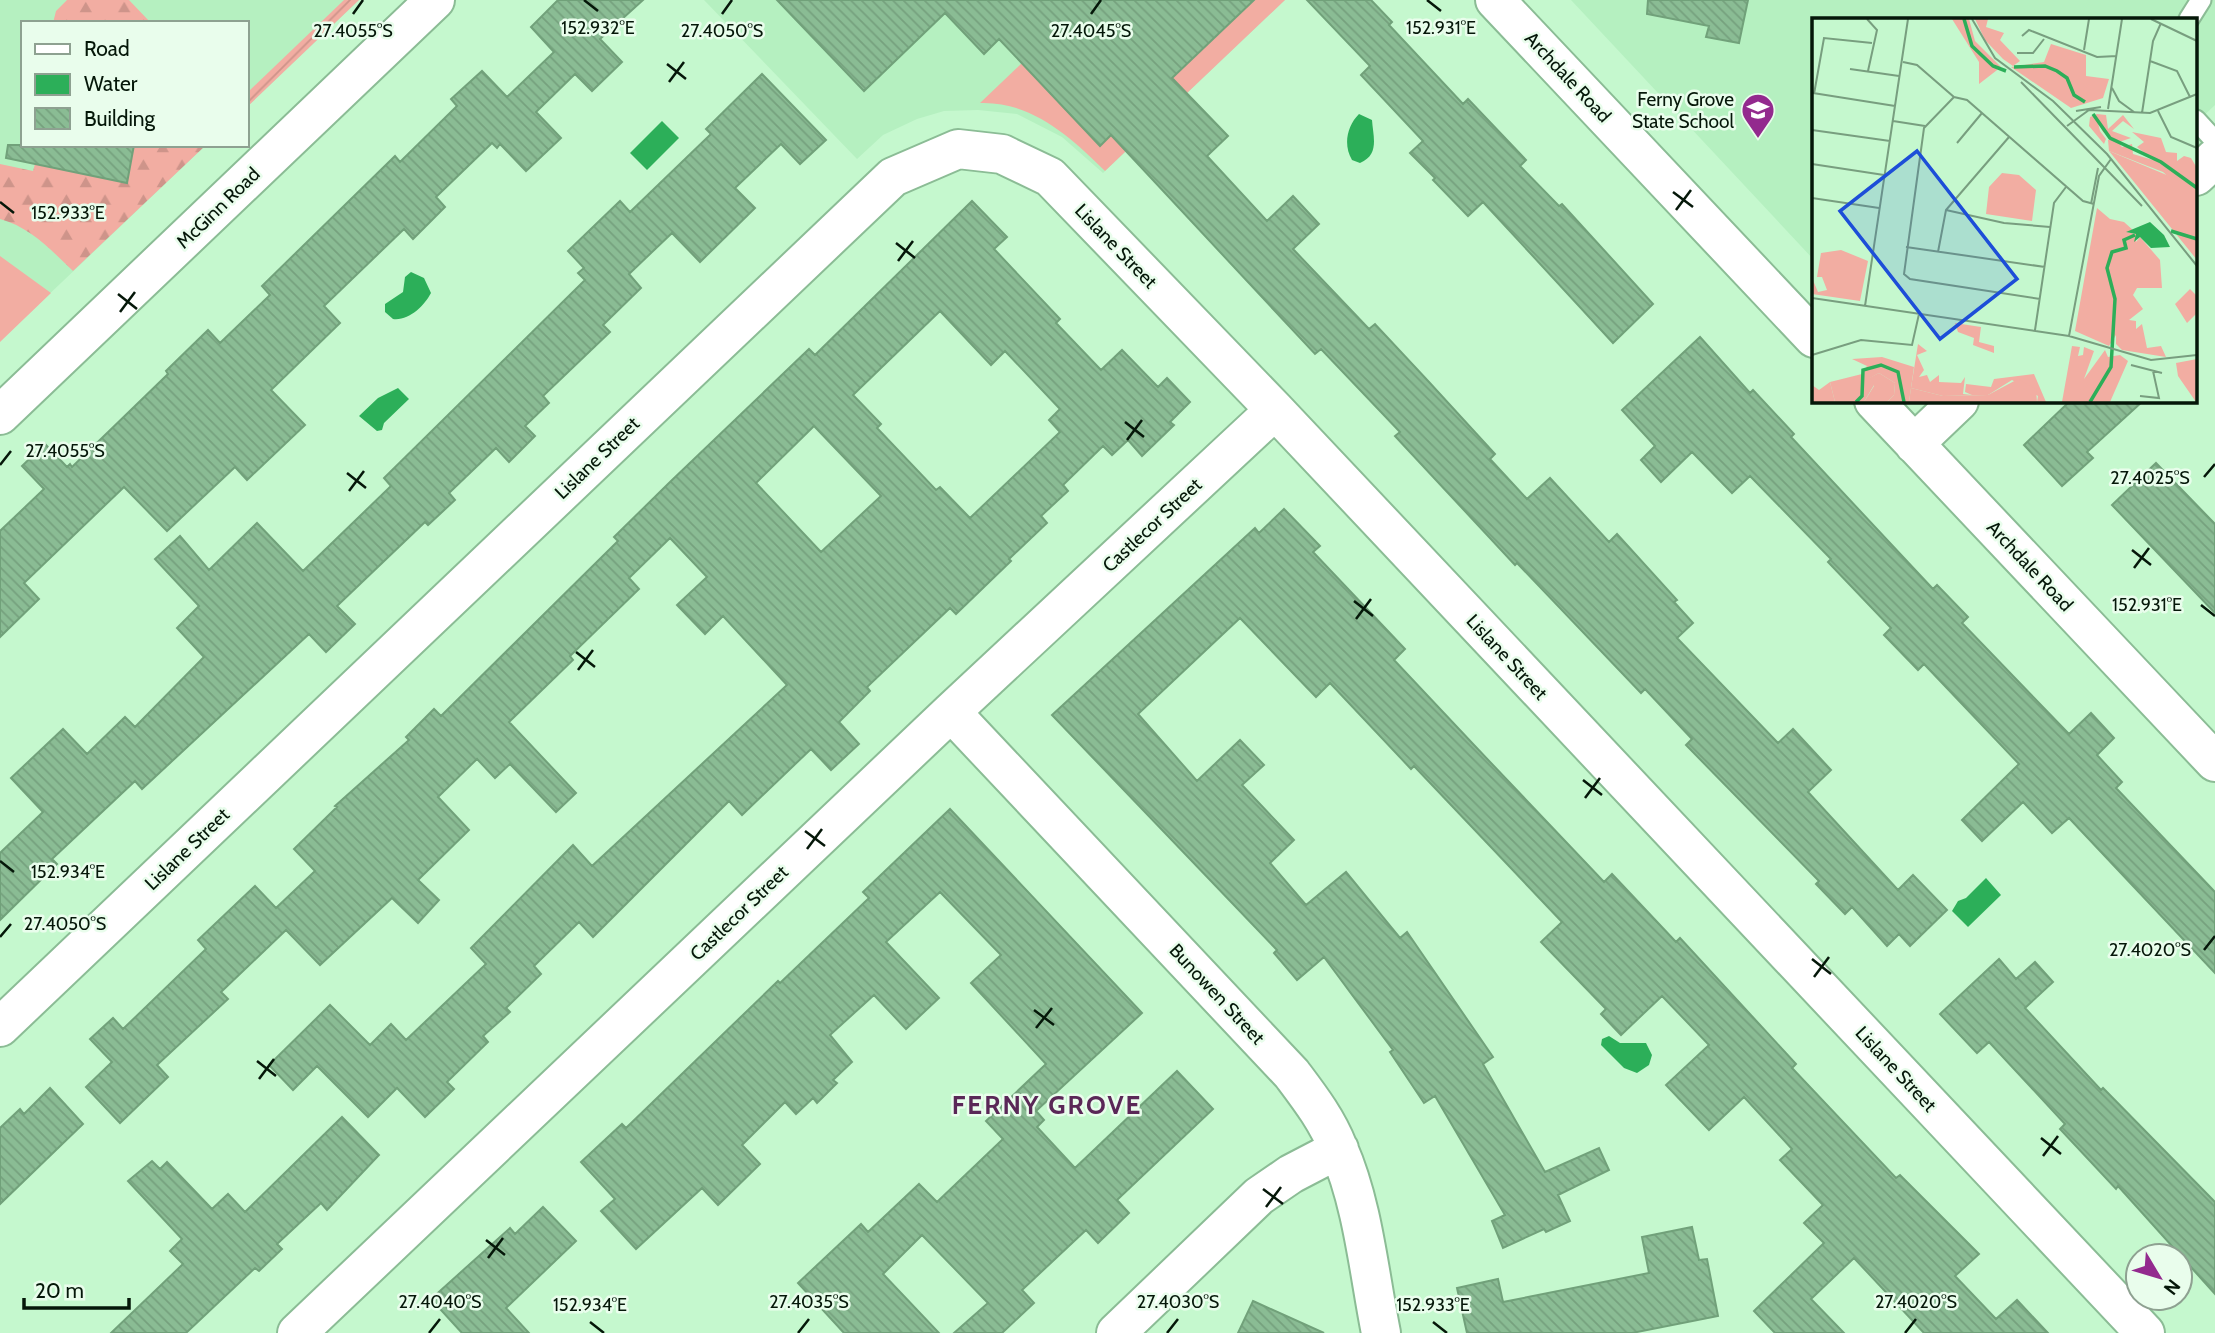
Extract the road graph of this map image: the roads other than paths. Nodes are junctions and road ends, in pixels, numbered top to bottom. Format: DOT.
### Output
graph roads {
  1 [pos="435,0"];
  2 [pos="1495,0"];
  3 [pos="2201,0"];
  4 [pos="2190,18"];
  5 [pos="2198,122"];
  6 [pos="2215,141"];
  7 [pos="2215,158"];
  8 [pos="2198,174"];
  9 [pos="1812,336"];
  10 [pos="1875,402"];
  11 [pos="1958,402"];
  12 [pos="1275,410"];
  13 [pos="0,415"];
  14 [pos="1914,444"];
  15 [pos="951,712"];
  16 [pos="2215,762"];
  17 [pos="0,1027"];
  18 [pos="1339,1149"];
  19 [pos="297,1333"];
  20 [pos="1116,1333"];
  21 [pos="1381,1333"];
  22 [pos="2145,1333"];
  1 -- 13 [label="street, McGinn Road"];
  2 -- 9 [label="street, Archdale Road"];
  3 -- 4 [label="lane"];
  5 -- 6 [label="lane"];
  7 -- 8 [label="street"];
  10 -- 14 [label="street, Archdale Road"];
  11 -- 14 [label="street"];
  12 -- 15 [label="street, Castlecor Street"];
  12 -- 17 [label="street, Lislane Street"];
  12 -- 22 [label="street, Lislane Street"];
  14 -- 16 [label="street, Archdale Road"];
  15 -- 18 [label="street, Bunowen Street"];
  15 -- 19 [label="street, Castlecor Street"];
  18 -- 20 [label="street"];
  18 -- 21 [label="street, Bunowen Street"];
}
